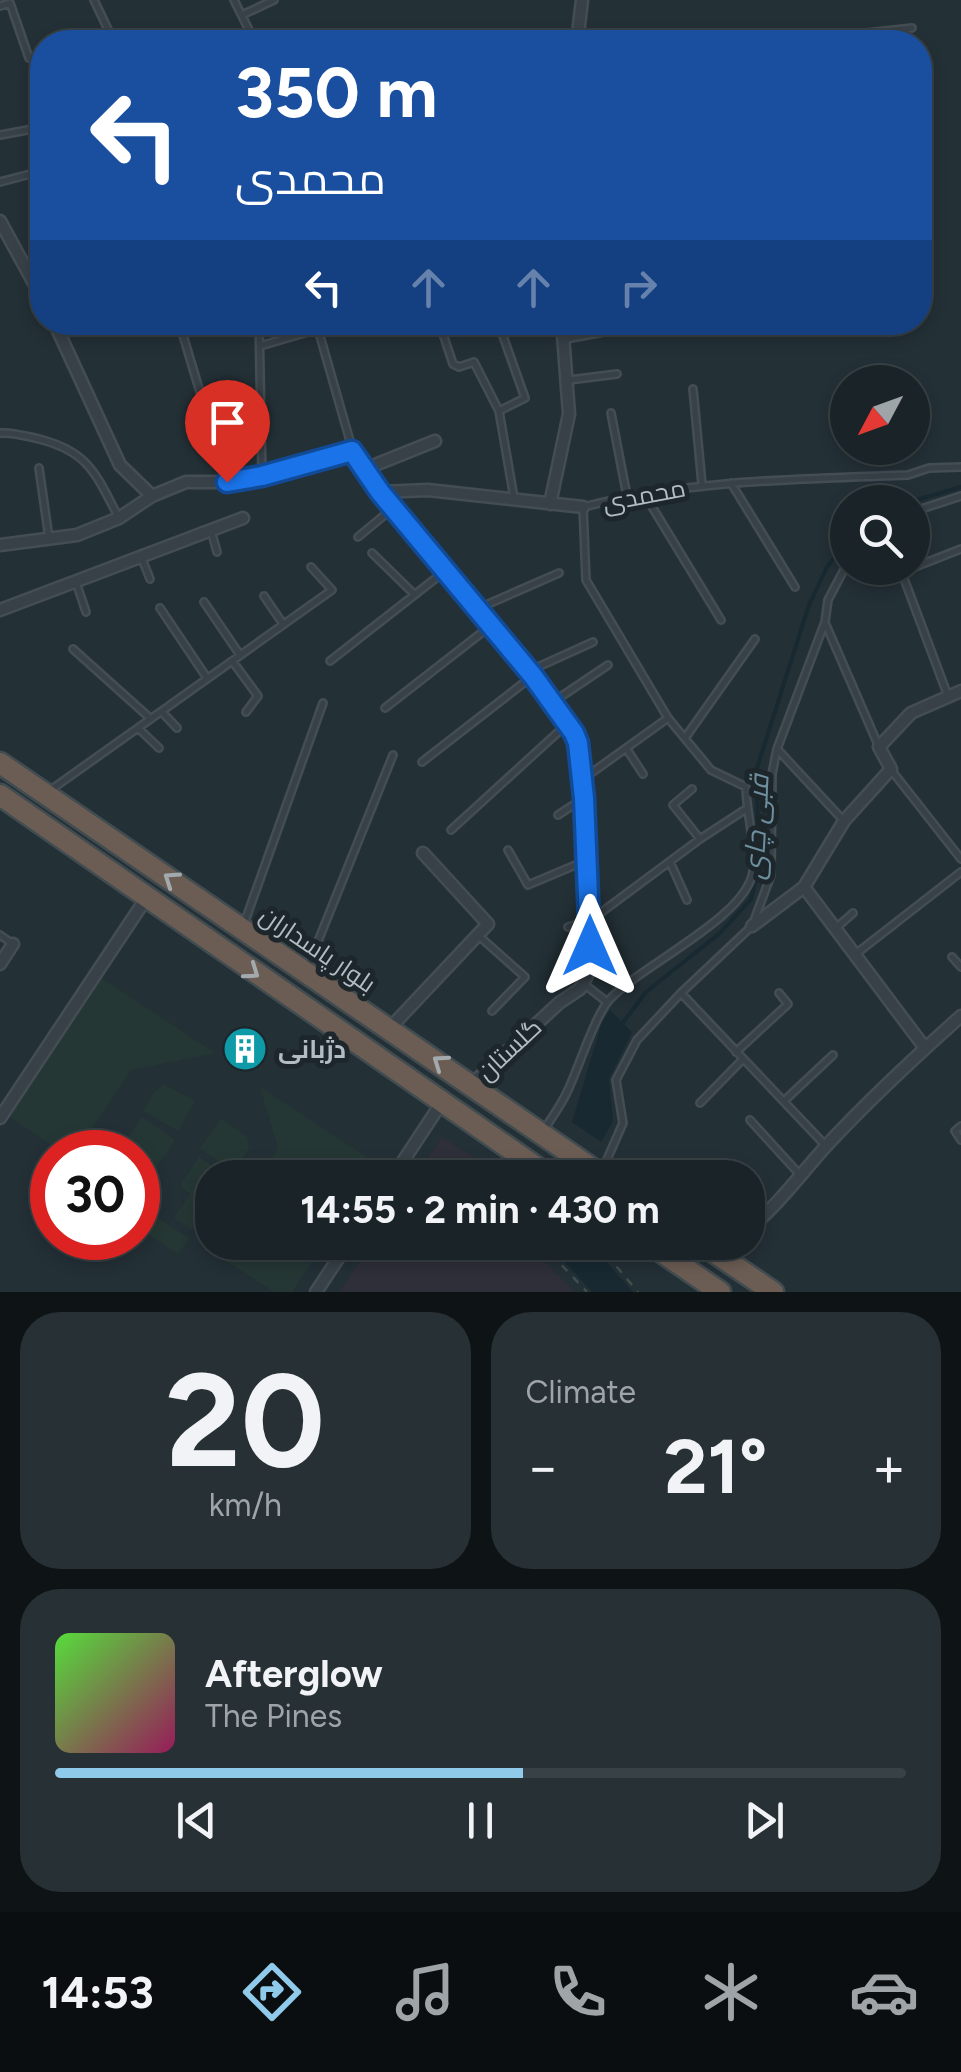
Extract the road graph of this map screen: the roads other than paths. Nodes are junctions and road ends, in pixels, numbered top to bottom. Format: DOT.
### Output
graph roads {
  1 [pos="94,0"];
  2 [pos="234,0"];
  3 [pos="274,0"];
  4 [pos="582,0"];
  5 [pos="0,6"];
  6 [pos="242,15"];
  7 [pos="912,28"];
  8 [pos="108,30"];
  9 [pos="249,30"];
  10 [pos="578,30"];
  11 [pos="894,30"];
  12 [pos="29,58"];
  13 [pos="30,129"];
  14 [pos="0,135"];
  15 [pos="30,174"];
  16 [pos="0,182"];
  17 [pos="0,220"];
  18 [pos="30,268"];
  19 [pos="60,335"];
  20 [pos="184,335"];
  21 [pos="260,335"];
  22 [pos="289,335"];
  23 [pos="321,335"];
  24 [pos="444,335"];
  25 [pos="503,335"];
  26 [pos="563,335"];
  27 [pos="590,335"];
  28 [pos="564,340"];
  29 [pos="260,346"];
  30 [pos="617,374"];
  31 [pos="566,381"];
  32 [pos="693,389"];
  33 [pos="500,412"];
  34 [pos="611,413"];
  35 [pos="0,433"];
  36 [pos="435,441"];
  37 [pos="352,451"];
  38 [pos="961,467"];
  39 [pos="39,468"];
  40 [pos="364,469"];
  41 [pos="262,476"];
  42 [pos="227,482"];
  43 [pos="730,482"];
  44 [pos="702,484"];
  45 [pos="380,492"];
  46 [pos="643,492"];
  47 [pos="152,496"];
  48 [pos="627,496"];
  49 [pos="961,496"];
  50 [pos="514,498"];
  51 [pos="550,504"];
  52 [pos="930,506"];
  53 [pos="582,507"];
  54 [pos="394,508"];
  55 [pos="119,518"];
  56 [pos="243,518"];
  57 [pos="211,530"];
  58 [pos="358,537"];
  59 [pos="49,538"];
  60 [pos="0,545"];
  61 [pos="961,549"];
  62 [pos="217,552"];
  63 [pos="372,553"];
  64 [pos="141,557"];
  65 [pos="930,560"];
  66 [pos="311,567"];
  67 [pos="444,570"];
  68 [pos="559,574"];
  69 [pos="150,579"];
  70 [pos="76,582"];
  71 [pos="836,585"];
  72 [pos="907,585"];
  73 [pos="795,587"];
  74 [pos="414,594"];
  75 [pos="264,596"];
  76 [pos="204,602"];
  77 [pos="160,608"];
  78 [pos="476,609"];
  79 [pos="0,610"];
  80 [pos="86,612"];
  81 [pos="721,620"];
  82 [pos="825,622"];
  83 [pos="284,624"];
  84 [pos="491,626"];
  85 [pos="755,640"];
  86 [pos="593,642"];
  87 [pos="73,648"];
  88 [pos="240,655"];
  89 [pos="232,661"];
  90 [pos="330,661"];
  91 [pos="608,665"];
  92 [pos="531,673"];
  93 [pos="207,678"];
  94 [pos="961,691"];
  95 [pos="948,696"];
  96 [pos="323,702"];
  97 [pos="553,702"];
  98 [pos="385,708"];
  99 [pos="161,711"];
  100 [pos="246,712"];
  101 [pos="668,718"];
  102 [pos="151,719"];
  103 [pos="568,724"];
  104 [pos="138,728"];
  105 [pos="177,728"];
  106 [pos="685,738"];
  107 [pos="878,747"];
  108 [pos="159,748"];
  109 [pos="626,748"];
  110 [pos="777,749"];
  111 [pos="393,756"];
  112 [pos="422,762"];
  113 [pos="0,763"];
  114 [pos="891,769"];
  115 [pos="643,774"];
  116 [pos="583,779"];
  117 [pos="692,789"];
  118 [pos="46,794"];
  119 [pos="0,796"];
  120 [pos="584,798"];
  121 [pos="746,809"];
  122 [pos="558,815"];
  123 [pos="844,821"];
  124 [pos="451,830"];
  125 [pos="700,839"];
  126 [pos="508,850"];
  127 [pos="424,853"];
  128 [pos="961,859"];
  129 [pos="588,860"];
  130 [pos="670,862"];
  131 [pos="961,872"];
  132 [pos="804,887"];
  133 [pos="147,897"];
  134 [pos="687,900"];
  135 [pos="853,913"];
  136 [pos="591,920"];
  137 [pos="752,926"];
  138 [pos="242,928"];
  139 [pos="568,928"];
  140 [pos="835,929"];
  141 [pos="0,935"];
  142 [pos="478,935"];
  143 [pos="14,944"];
  144 [pos="855,955"];
  145 [pos="952,957"];
  146 [pos="0,964"];
  147 [pos="961,967"];
  148 [pos="306,970"];
  149 [pos="584,984"];
  150 [pos="680,992"];
  151 [pos="779,993"];
  152 [pos="606,1002"];
  153 [pos="492,1011"];
  154 [pos="961,1016"];
  155 [pos="390,1028"];
  156 [pos="925,1048"];
  157 [pos="736,1052"];
  158 [pos="832,1054"];
  159 [pos="743,1058"];
  160 [pos="472,1084"];
  161 [pos="784,1101"];
  162 [pos="442,1102"];
  163 [pos="700,1103"];
  164 [pos="0,1118"];
  165 [pos="750,1120"];
  166 [pos="958,1128"];
  167 [pos="542,1132"];
  168 [pos="961,1140"];
  169 [pos="826,1146"];
  170 [pos="404,1160"];
  171 [pos="526,1160"];
  172 [pos="582,1160"];
  173 [pos="609,1160"];
  174 [pos="801,1176"];
  175 [pos="765,1215"];
  176 [pos="337,1260"];
  177 [pos="673,1260"];
  178 [pos="737,1260"];
  179 [pos="316,1292"];
  180 [pos="720,1292"];
  181 [pos="772,1292"];
  1 -- 8 [label="lane"];
  2 -- 6 [label="lane"];
  3 -- 6 [label="lane"];
  4 -- 10 [label="street"];
  5 -- 12 [label="lane"];
  6 -- 9 [label="lane"];
  7 -- 11 [label="lane"];
  13 -- 14 [label="lane"];
  15 -- 16 [label="lane"];
  17 -- 18 [label="street"];
  19 -- 47 [label="street"];
  20 -- 42 [label="lane"];
  21 -- 29 [label="lane"];
  22 -- 29 [label="lane"];
  23 -- 37 [label="lane"];
  24 -- 33 [label="lane"];
  25 -- 33 [label="lane"];
  26 -- 28 [label="street"];
  27 -- 28 [label="lane"];
  28 -- 31 [label="street"];
  29 -- 41 [label="lane"];
  30 -- 31 [label="lane"];
  31 -- 51 [label="street"];
  32 -- 44 [label="lane"];
  33 -- 50 [label="lane"];
  34 -- 48 [label="lane"];
  35 -- 55 [label="lane"];
  36 -- 40 [label="street"];
  37 -- 40 [label="street"];
  37 -- 41 [label="street"];
  38 -- 43 [label="lane, محمدی"];
  39 -- 59 [label="lane"];
  40 -- 45 [label="street"];
  41 -- 42 [label="street"];
  42 -- 47 [label="street"];
  43 -- 44 [label="lane, محمدی"];
  43 -- 73 [label="lane"];
  44 -- 46 [label="lane, محمدی"];
  45 -- 50 [label="street, محمدی"];
  45 -- 54 [label="street"];
  46 -- 48 [label="lane, محمدی"];
  46 -- 81 [label="lane"];
  47 -- 55 [label="street"];
  48 -- 53 [label="lane, محمدی"];
  49 -- 52 [label="lane"];
  50 -- 51 [label="street, محمدی"];
  51 -- 53 [label="street, محمدی"];
  53 -- 101 [label="lane"];
  54 -- 58 [label="lane"];
  54 -- 67 [label="street"];
  55 -- 59 [label="street"];
  56 -- 57 [label="street"];
  57 -- 62 [label="lane"];
  57 -- 64 [label="street"];
  59 -- 60 [label="street"];
  61 -- 65 [label="lane"];
  63 -- 74 [label="lane"];
  64 -- 69 [label="lane"];
  64 -- 70 [label="street"];
  66 -- 83 [label="lane"];
  67 -- 74 [label="lane"];
  67 -- 78 [label="street"];
  68 -- 78 [label="lane"];
  70 -- 79 [label="street"];
  70 -- 80 [label="lane"];
  71 -- 82 [label="lane"];
  72 -- 95 [label="lane"];
  74 -- 90 [label="lane"];
  75 -- 83 [label="lane"];
  76 -- 88 [label="lane"];
  77 -- 93 [label="lane"];
  78 -- 84 [label="street"];
  82 -- 107 [label="lane"];
  82 -- 110 [label="lane"];
  83 -- 88 [label="lane"];
  84 -- 92 [label="street"];
  84 -- 98 [label="lane"];
  85 -- 106 [label="lane"];
  86 -- 92 [label="lane"];
  87 -- 102 [label="lane"];
  88 -- 89 [label="lane"];
  89 -- 93 [label="lane"];
  89 -- 100 [label="lane"];
  91 -- 97 [label="lane"];
  92 -- 97 [label="street"];
  92 -- 112 [label="lane"];
  93 -- 99 [label="lane"];
  94 -- 95 [label="street"];
  95 -- 107 [label="street"];
  96 -- 138 [label="lane"];
  97 -- 103 [label="street"];
  99 -- 102 [label="lane"];
  99 -- 105 [label="lane"];
  101 -- 106 [label="lane"];
  101 -- 109 [label="lane"];
  102 -- 104 [label="lane"];
  103 -- 116 [label="street"];
  103 -- 124 [label="lane"];
  104 -- 108 [label="lane"];
  104 -- 118 [label="lane"];
  106 -- 121 [label="lane"];
  107 -- 114 [label="street"];
  109 -- 115 [label="lane"];
  109 -- 116 [label="lane"];
  110 -- 123 [label="lane"];
  110 -- 137 [label="lane"];
  111 -- 148 [label="lane"];
  113 -- 118 [label="highway, بلوار پاسداران"];
  114 -- 123 [label="street"];
  114 -- 128 [label="lane"];
  116 -- 120 [label="street"];
  117 -- 125 [label="lane"];
  138 -- 118 [label="highway, بلوار پاسداران, one-way"];
  119 -- 133 [label="highway"];
  120 -- 122 [label="lane"];
  120 -- 129 [label="street"];
  121 -- 125 [label="lane"];
  121 -- 152 [label="lane"];
  123 -- 132 [label="street"];
  125 -- 130 [label="lane"];
  126 -- 129 [label="lane"];
  127 -- 142 [label="street"];
  129 -- 136 [label="street"];
  130 -- 134 [label="lane"];
  130 -- 136 [label="lane"];
  131 -- 144 [label="lane"];
  132 -- 137 [label="street"];
  132 -- 140 [label="street"];
  133 -- 162 [label="highway, one-way"];
  133 -- 164 [label="street"];
  135 -- 140 [label="lane"];
  136 -- 139 [label="lane"];
  136 -- 149 [label="street"];
  137 -- 150 [label="lane"];
  138 -- 148 [label="highway, بلوار پاسداران"];
  140 -- 144 [label="street"];
  141 -- 143 [label="lane"];
  142 -- 153 [label="lane"];
  142 -- 155 [label="street"];
  143 -- 146 [label="street"];
  144 -- 156 [label="street"];
  145 -- 147 [label="lane"];
  148 -- 155 [label="highway, بلوار پاسداران"];
  149 -- 152 [label="lane"];
  149 -- 160 [label="street, گلستان"];
  150 -- 157 [label="lane"];
  150 -- 173 [label="lane"];
  151 -- 157 [label="lane"];
  152 -- 167 [label="lane"];
  154 -- 156 [label="street"];
  160 -- 155 [label="highway, بلوار پاسداران, one-way"];
  156 -- 169 [label="street"];
  157 -- 159 [label="lane"];
  158 -- 161 [label="lane"];
  159 -- 161 [label="lane"];
  159 -- 163 [label="lane"];
  160 -- 167 [label="highway, بلوار پاسداران"];
  161 -- 169 [label="lane"];
  162 -- 170 [label="street"];
  162 -- 171 [label="highway"];
  165 -- 174 [label="lane"];
  166 -- 168 [label="lane"];
  167 -- 172 [label="highway, بلوار پاسداران"];
  169 -- 174 [label="street"];
  174 -- 175 [label="street"];
  176 -- 179 [label="street"];
  177 -- 180 [label="highway"];
  178 -- 181 [label="highway"];
}
